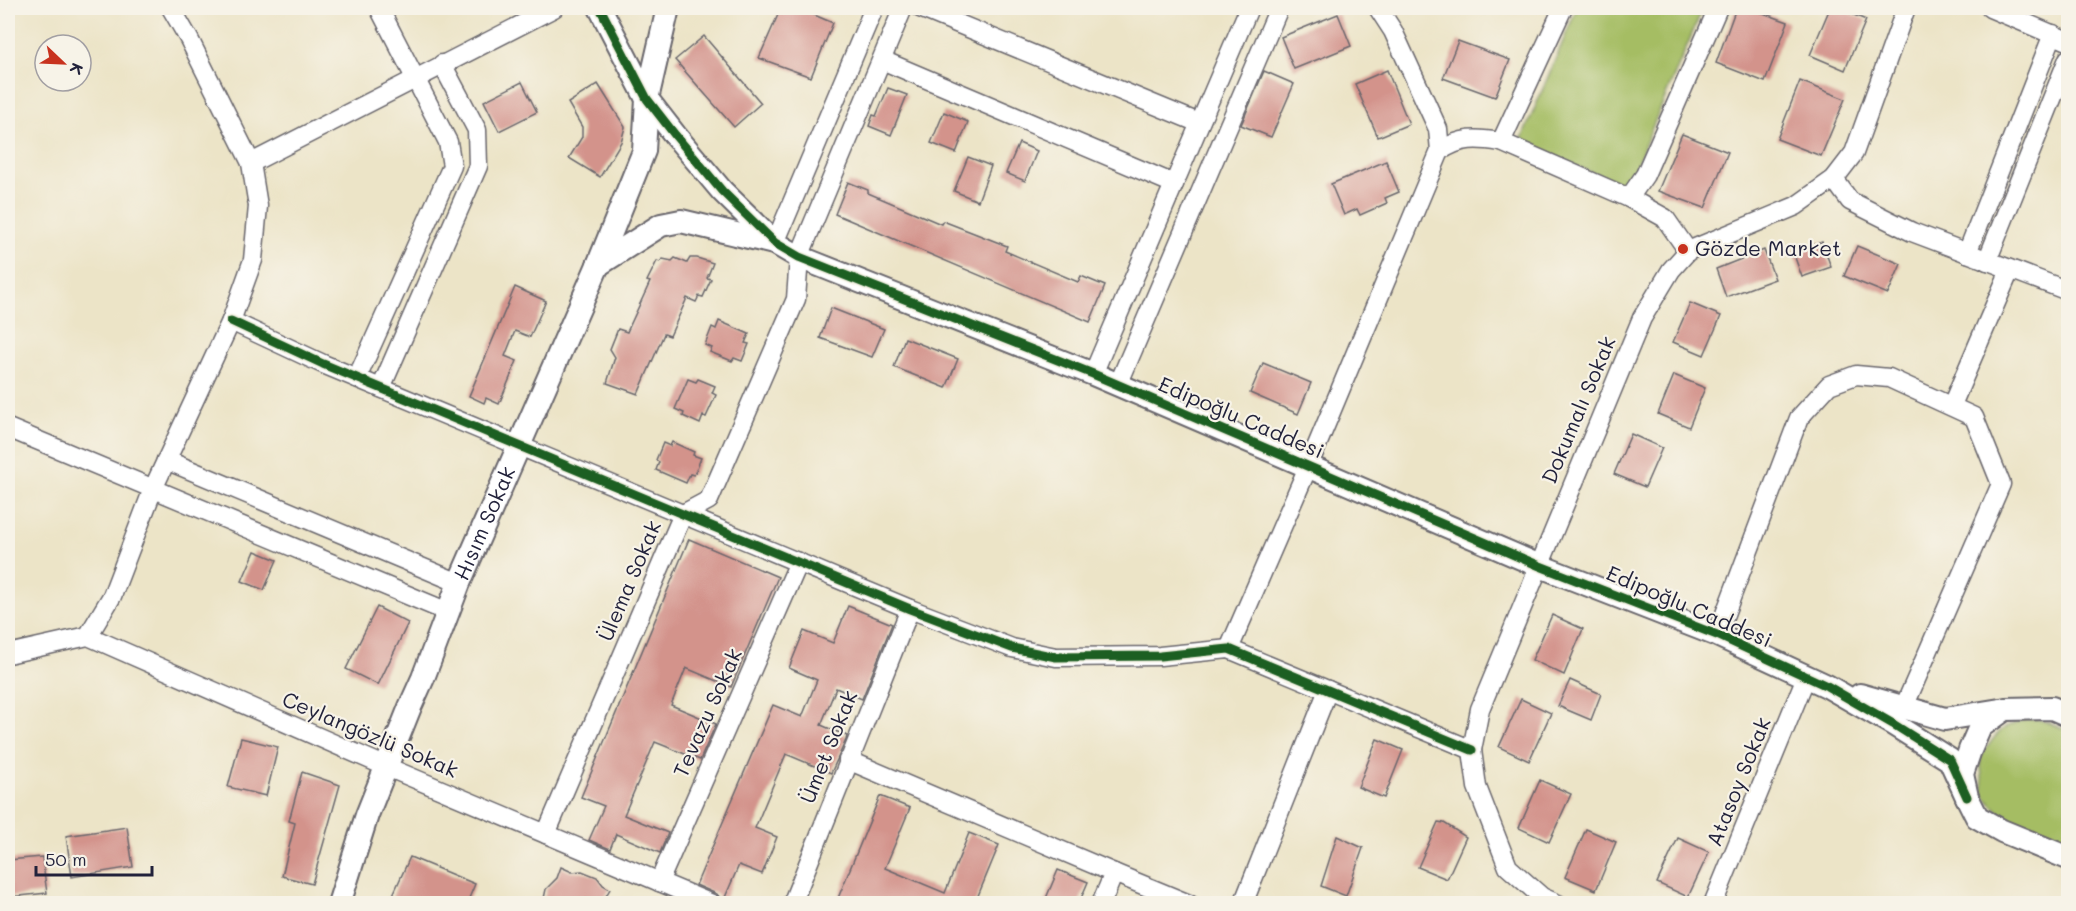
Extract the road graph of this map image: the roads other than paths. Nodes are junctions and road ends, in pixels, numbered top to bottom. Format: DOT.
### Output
graph roads {
  1 [pos="171,8"];
  2 [pos="379,8"];
  3 [pos="554,8"];
  4 [pos="600,8"];
  5 [pos="668,8"];
  6 [pos="874,8"];
  7 [pos="903,8"];
  8 [pos="920,8"];
  9 [pos="1249,8"];
  10 [pos="1279,8"];
  11 [pos="1378,8"];
  12 [pos="1563,8"];
  13 [pos="1718,8"];
  14 [pos="1903,8"];
  15 [pos="1990,8"];
  16 [pos="2060,38"];
  17 [pos="2068,59"];
  18 [pos="882,60"];
  19 [pos="442,64"];
  20 [pos="416,77"];
  21 [pos="647,99"];
  22 [pos="1199,123"];
  23 [pos="1501,142"];
  24 [pos="1440,151"];
  25 [pos="251,163"];
  26 [pos="1834,179"];
  27 [pos="1174,184"];
  28 [pos="1629,198"];
  29 [pos="775,243"];
  30 [pos="1688,251"];
  31 [pos="1967,253"];
  32 [pos="799,257"];
  33 [pos="1987,261"];
  34 [pos="598,265"];
  35 [pos="2010,270"];
  36 [pos="2068,291"];
  37 [pos="231,321"];
  38 [pos="1093,374"];
  39 [pos="357,378"];
  40 [pos="1118,385"];
  41 [pos="381,388"];
  42 [pos="1952,405"];
  43 [pos="8,428"];
  44 [pos="520,446"];
  45 [pos="166,460"];
  46 [pos="1308,467"];
  47 [pos="153,489"];
  48 [pos="683,514"];
  49 [pos="799,562"];
  50 [pos="1540,566"];
  51 [pos="459,583"];
  52 [pos="910,609"];
  53 [pos="448,612"];
  54 [pos="1716,635"];
  55 [pos="88,636"];
  56 [pos="1229,649"];
  57 [pos="8,654"];
  58 [pos="1806,678"];
  59 [pos="1827,686"];
  60 [pos="1328,690"];
  61 [pos="1904,707"];
  62 [pos="2005,709"];
  63 [pos="2068,715"];
  64 [pos="1472,750"];
  65 [pos="848,760"];
  66 [pos="387,767"];
  67 [pos="1967,797"];
  68 [pos="546,834"];
  69 [pos="2025,840"];
  70 [pos="2068,858"];
  71 [pos="2068,867"];
  72 [pos="1114,873"];
  73 [pos="659,882"];
  74 [pos="339,903"];
  75 [pos="711,903"];
  76 [pos="792,903"];
  77 [pos="1101,903"];
  78 [pos="1189,903"];
  79 [pos="1243,903"];
  80 [pos="1558,903"];
  81 [pos="1713,903"];
  1 -- 25 [label="street"];
  2 -- 20 [label="street"];
  3 -- 19 [label="street"];
  4 -- 21 [label="street, Edipoğlu Caddesi"];
  5 -- 21 [label="street, Hısım Sokak"];
  6 -- 29 [label="street"];
  7 -- 18 [label="street, Ülema Sokak"];
  8 -- 22 [label="street"];
  9 -- 22 [label="street"];
  10 -- 40 [label="street"];
  11 -- 24 [label="street"];
  12 -- 23 [label="street"];
  13 -- 28 [label="street"];
  14 -- 26 [label="street, Dokumalı Sokak"];
  15 -- 16 [label="street"];
  16 -- 31 [label="street"];
  17 -- 33 [label="street"];
  18 -- 27 [label="street"];
  18 -- 32 [label="street, Ülema Sokak"];
  19 -- 20 [label="street"];
  19 -- 41 [label="street"];
  20 -- 25 [label="street"];
  20 -- 39 [label="street"];
  21 -- 29 [label="street, Edipoğlu Caddesi"];
  21 -- 34 [label="street, Hısım Sokak"];
  22 -- 27 [label="street"];
  23 -- 24 [label="street"];
  23 -- 28 [label="street"];
  24 -- 46 [label="street"];
  25 -- 37 [label="street"];
  26 -- 30 [label="street, Dokumalı Sokak"];
  26 -- 31 [label="street"];
  27 -- 38 [label="street"];
  28 -- 30 [label="street"];
  29 -- 32 [label="street, Edipoğlu Caddesi"];
  29 -- 34 [label="street"];
  30 -- 50 [label="street, Dokumalı Sokak"];
  31 -- 33 [label="street"];
  32 -- 38 [label="street, Edipoğlu Caddesi"];
  32 -- 48 [label="street, Ülema Sokak"];
  33 -- 35 [label="street"];
  34 -- 44 [label="street, Hısım Sokak"];
  35 -- 36 [label="street"];
  35 -- 42 [label="street"];
  37 -- 39 [label="street"];
  37 -- 45 [label="street"];
  38 -- 40 [label="street, Edipoğlu Caddesi"];
  39 -- 41 [label="street"];
  40 -- 46 [label="street, Edipoğlu Caddesi"];
  41 -- 44 [label="street"];
  42 -- 54 [label="street"];
  42 -- 61 [label="street"];
  43 -- 47 [label="street"];
  44 -- 48 [label="street"];
  44 -- 51 [label="street, Hısım Sokak"];
  45 -- 47 [label="street"];
  45 -- 51 [label="street"];
  46 -- 50 [label="street, Edipoğlu Caddesi"];
  46 -- 56 [label="street"];
  47 -- 53 [label="street"];
  47 -- 55 [label="street"];
  48 -- 49 [label="street"];
  48 -- 68 [label="street, Ülema Sokak"];
  49 -- 52 [label="street"];
  49 -- 73 [label="street, Tevazu Sokak"];
  50 -- 54 [label="street, Edipoğlu Caddesi"];
  50 -- 64 [label="street, Dokumalı Sokak"];
  51 -- 53 [label="street, Hısım Sokak"];
  52 -- 56 [label="street"];
  52 -- 65 [label="street, Ümet Sokak"];
  53 -- 66 [label="street, Hısım Sokak"];
  54 -- 58 [label="street, Edipoğlu Caddesi"];
  55 -- 57 [label="street"];
  55 -- 66 [label="street, Ceylangözlü Sokak"];
  56 -- 60 [label="street"];
  58 -- 59 [label="street, Edipoğlu Caddesi"];
  58 -- 81 [label="street, Atasoy Sokak"];
  59 -- 61 [label="street"];
  59 -- 67 [label="street"];
  60 -- 64 [label="street"];
  60 -- 79 [label="street"];
  61 -- 62 [label="street"];
  62 -- 63 [label="street"];
  62 -- 67 [label="street"];
  64 -- 80 [label="street, Dokumalı Sokak"];
  65 -- 72 [label="street"];
  65 -- 76 [label="street, Ümet Sokak"];
  66 -- 68 [label="street, Ceylangözlü Sokak"];
  66 -- 74 [label="street, Hısım Sokak"];
  67 -- 69 [label="street"];
  68 -- 73 [label="street, Ceylangözlü Sokak"];
  69 -- 70 [label="street"];
  69 -- 71 [label="street"];
  72 -- 77 [label="street"];
  72 -- 78 [label="street"];
  73 -- 75 [label="street, Ceylangözlü Sokak"];
}
